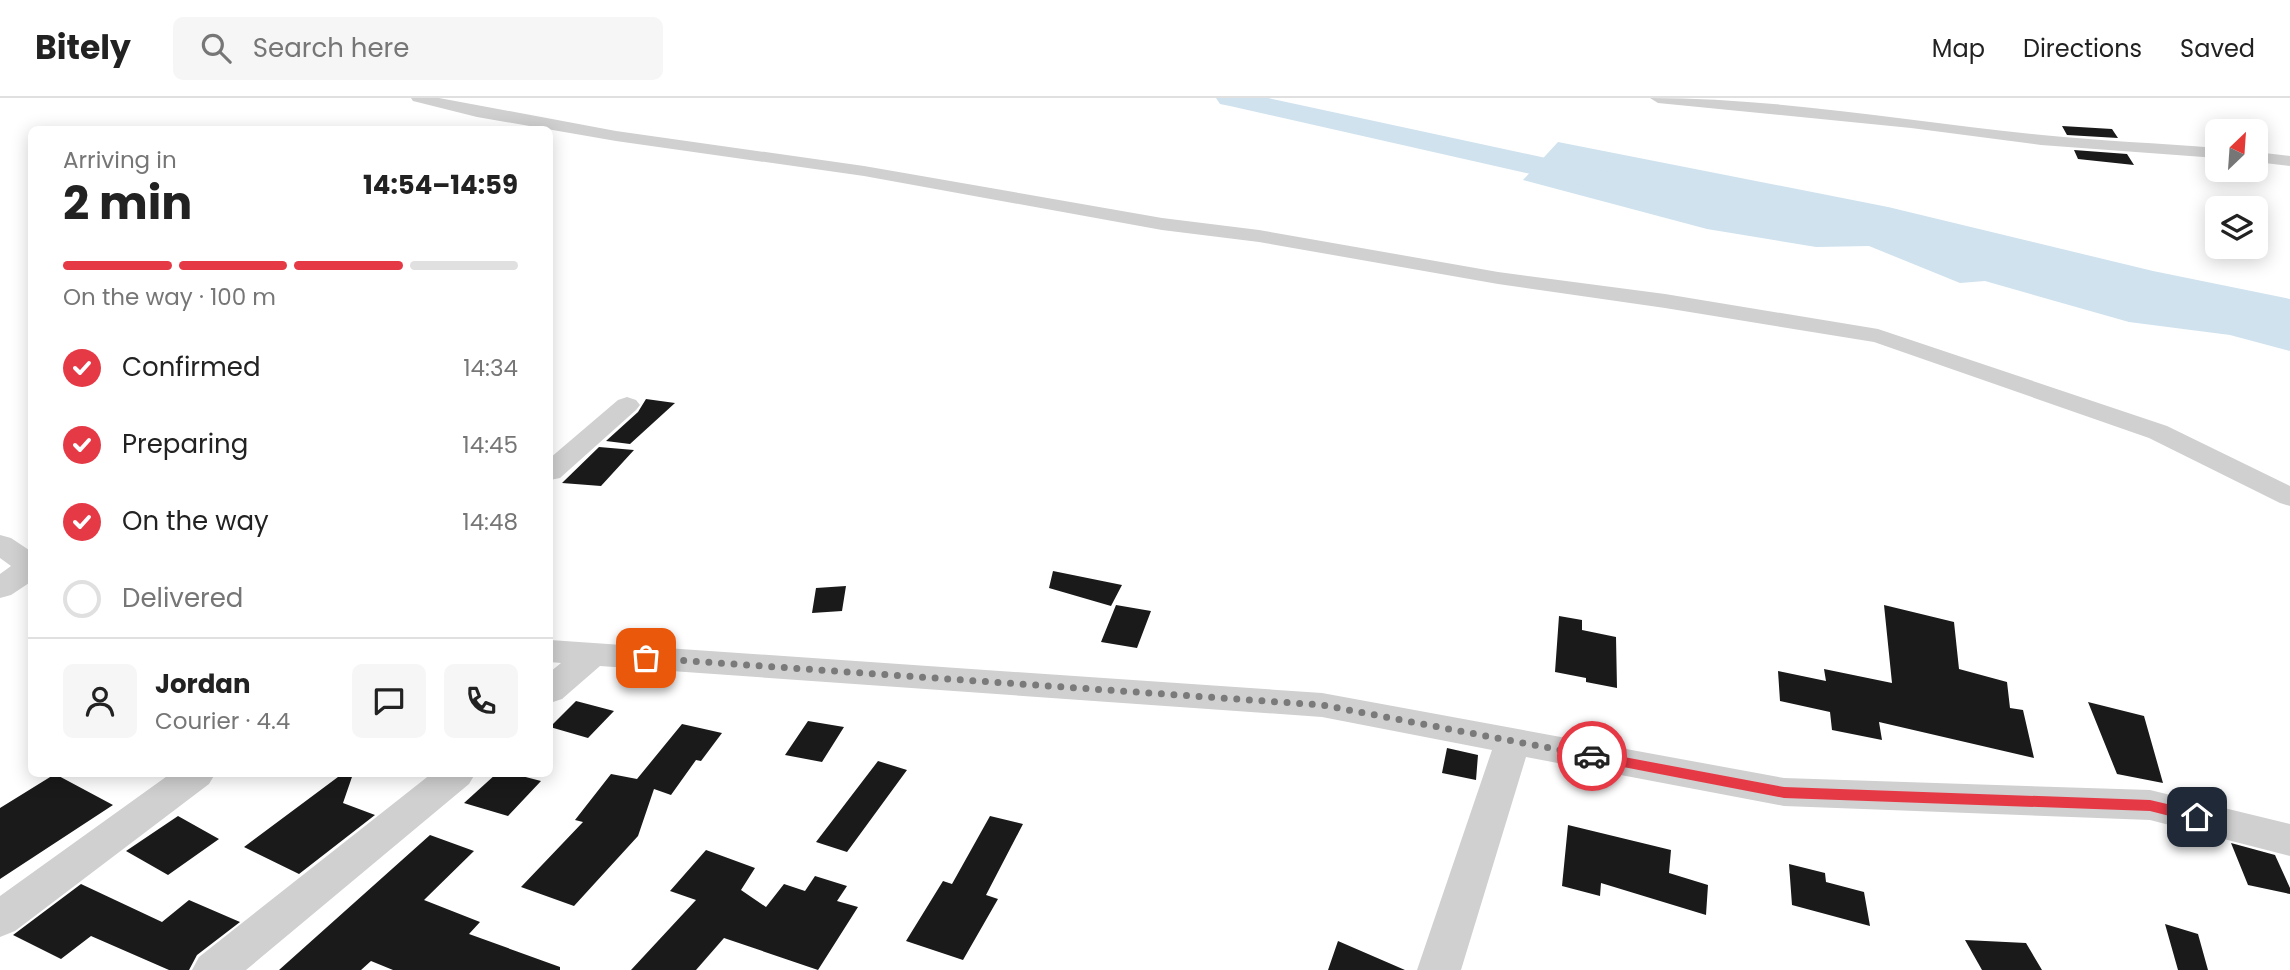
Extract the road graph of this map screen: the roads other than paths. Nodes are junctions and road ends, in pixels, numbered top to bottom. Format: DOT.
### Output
graph roads {
  1 [pos="419,98"];
  2 [pos="1658,98"];
  3 [pos="2205,152"];
  4 [pos="2268,158"];
  5 [pos="2290,161"];
  6 [pos="627,405"];
  7 [pos="553,469"];
  8 [pos="2290,498"];
  9 [pos="0,544"];
  10 [pos="28,565"];
  11 [pos="28,569"];
  12 [pos="0,589"];
  13 [pos="553,651"];
  14 [pos="592,654"];
  15 [pos="553,688"];
  16 [pos="1513,741"];
  17 [pos="192,777"];
  18 [pos="452,777"];
  19 [pos="2290,840"];
  20 [pos="0,919"];
  21 [pos="214,970"];
  22 [pos="1439,970"];
  1 -- 8 [label="street"];
  2 -- 3 [label="street"];
  4 -- 5 [label="street"];
  6 -- 7 [label="street"];
  9 -- 10 [label="street"];
  11 -- 12 [label="street"];
  13 -- 14 [label="street"];
  14 -- 15 [label="street"];
  14 -- 16 [label="street"];
  16 -- 19 [label="street"];
  16 -- 22 [label="street"];
  17 -- 20 [label="street"];
  18 -- 21 [label="street"];
}
